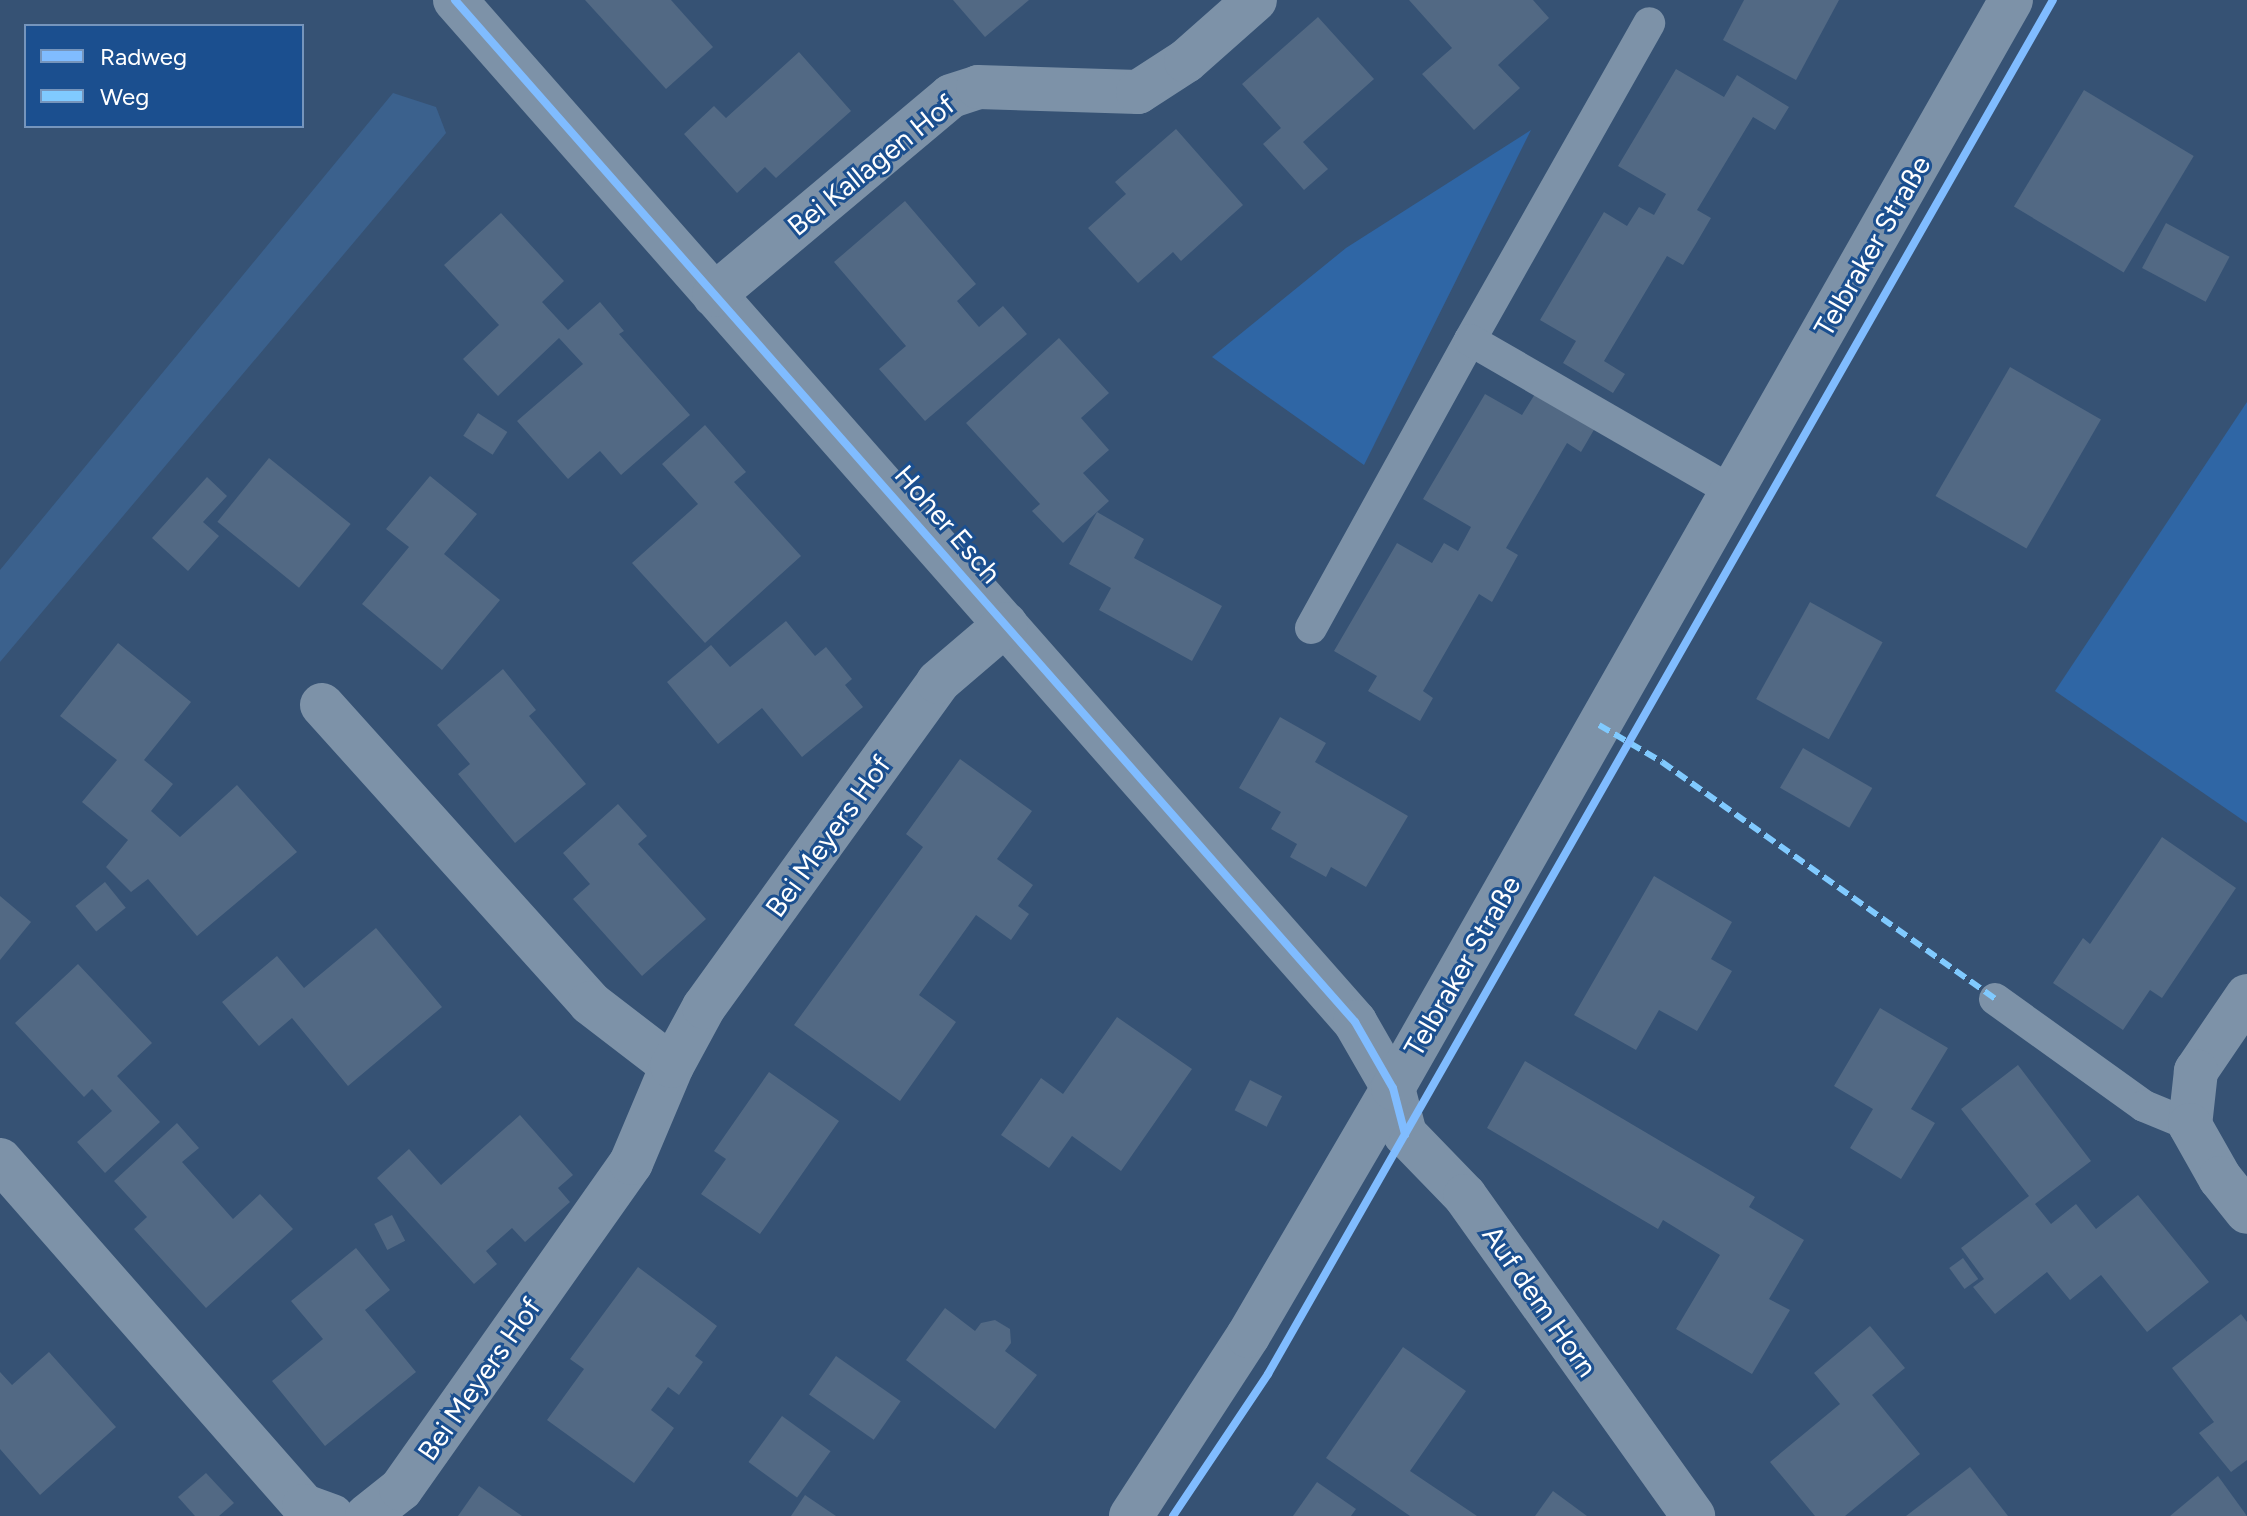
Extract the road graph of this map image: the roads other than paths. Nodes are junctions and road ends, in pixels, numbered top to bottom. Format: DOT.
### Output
graph roads {
  1 [pos="455,0"];
  2 [pos="1255,0"];
  3 [pos="2011,0"];
  4 [pos="1649,23"];
  5 [pos="714,295"];
  6 [pos="1470,340"];
  7 [pos="1732,491"];
  8 [pos="1006,624"];
  9 [pos="1311,628"];
  10 [pos="322,705"];
  11 [pos="2247,996"];
  12 [pos="1995,999"];
  13 [pos="672,1066"];
  14 [pos="1393,1088"];
  15 [pos="2190,1125"];
  16 [pos="0,1160"];
  17 [pos="2247,1212"];
  18 [pos="332,1516"];
  19 [pos="367,1516"];
  20 [pos="1131,1516"];
  21 [pos="1693,1516"];
  1 -- 5 [label="street, Hoher Esch"];
  2 -- 5 [label="street, Bei Kallagen Hof"];
  3 -- 7 [label="street, Telbraker Straße"];
  4 -- 6 [label="lane"];
  5 -- 8 [label="street, Hoher Esch"];
  6 -- 7 [label="lane"];
  6 -- 9 [label="lane"];
  7 -- 14 [label="street, Telbraker Straße"];
  8 -- 13 [label="street, Bei Meyers Hof"];
  8 -- 14 [label="street, Hoher Esch"];
  10 -- 13 [label="street"];
  11 -- 15 [label="street"];
  12 -- 15 [label="lane"];
  13 -- 19 [label="street, Bei Meyers Hof"];
  14 -- 20 [label="street, Telbraker Straße"];
  14 -- 21 [label="street, Auf dem Horn"];
  15 -- 17 [label="street"];
  16 -- 18 [label="street"];
}
